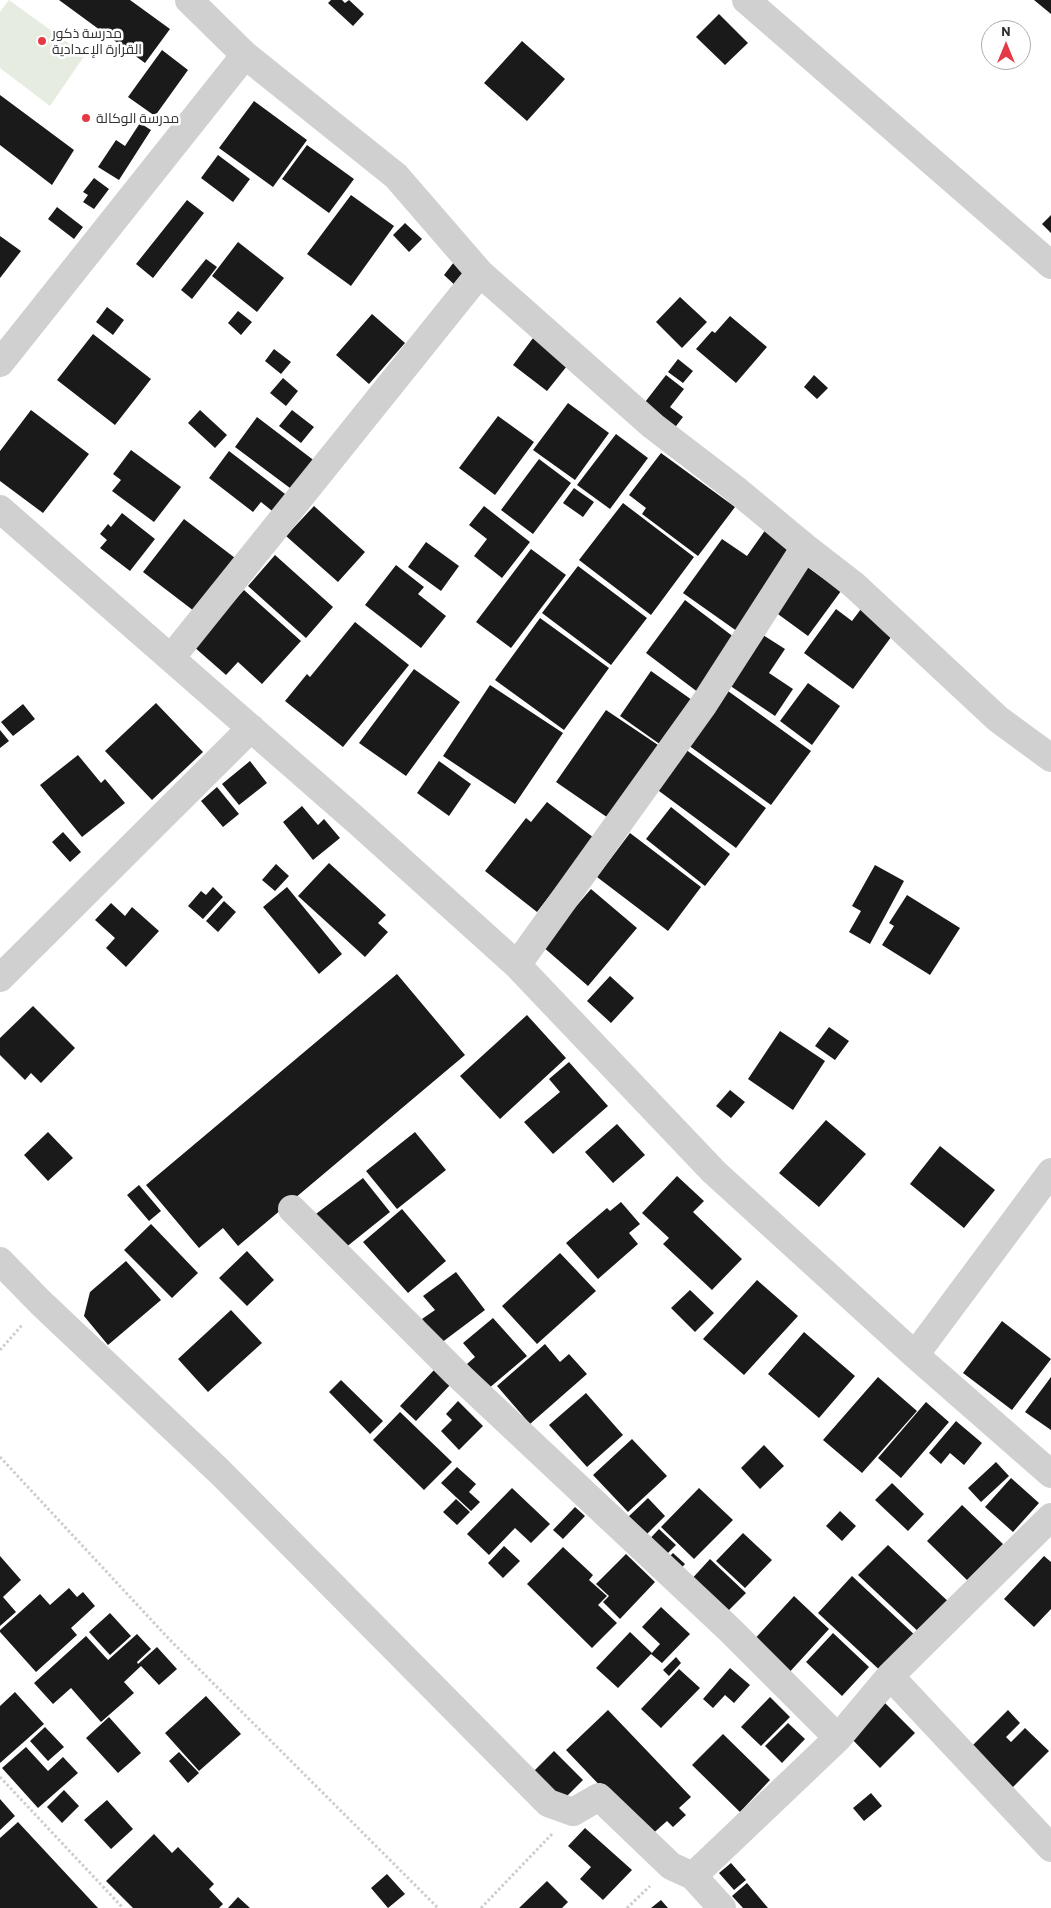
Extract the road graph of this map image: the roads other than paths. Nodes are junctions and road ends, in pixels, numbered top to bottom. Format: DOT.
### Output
graph roads {
  1 [pos="189,0"];
  2 [pos="746,0"];
  3 [pos="245,55"];
  4 [pos="1051,265"];
  5 [pos="480,273"];
  6 [pos="0,363"];
  7 [pos="0,509"];
  8 [pos="805,547"];
  9 [pos="171,658"];
  10 [pos="251,728"];
  11 [pos="1051,758"];
  12 [pos="517,965"];
  13 [pos="0,978"];
  14 [pos="1051,1172"];
  15 [pos="292,1209"];
  16 [pos="0,1261"];
  17 [pos="915,1355"];
  18 [pos="1051,1474"];
  19 [pos="1051,1518"];
  20 [pos="890,1676"];
  21 [pos="838,1738"];
  22 [pos="1051,1848"];
  23 [pos="693,1876"];
  24 [pos="722,1908"];
  1 -- 3 [label="street"];
  2 -- 4 [label="street"];
  3 -- 5 [label="street"];
  3 -- 6 [label="street"];
  5 -- 8 [label="street"];
  5 -- 9 [label="street"];
  7 -- 9 [label="street"];
  8 -- 11 [label="street"];
  8 -- 12 [label="street"];
  9 -- 10 [label="street"];
  10 -- 12 [label="street"];
  10 -- 13 [label="street"];
  12 -- 17 [label="street"];
  14 -- 17 [label="street"];
  15 -- 21 [label="street"];
  16 -- 23 [label="street"];
  17 -- 18 [label="street"];
  19 -- 20 [label="street"];
  20 -- 21 [label="street"];
  20 -- 22 [label="street"];
  21 -- 23 [label="street"];
  23 -- 24 [label="street"];
}
